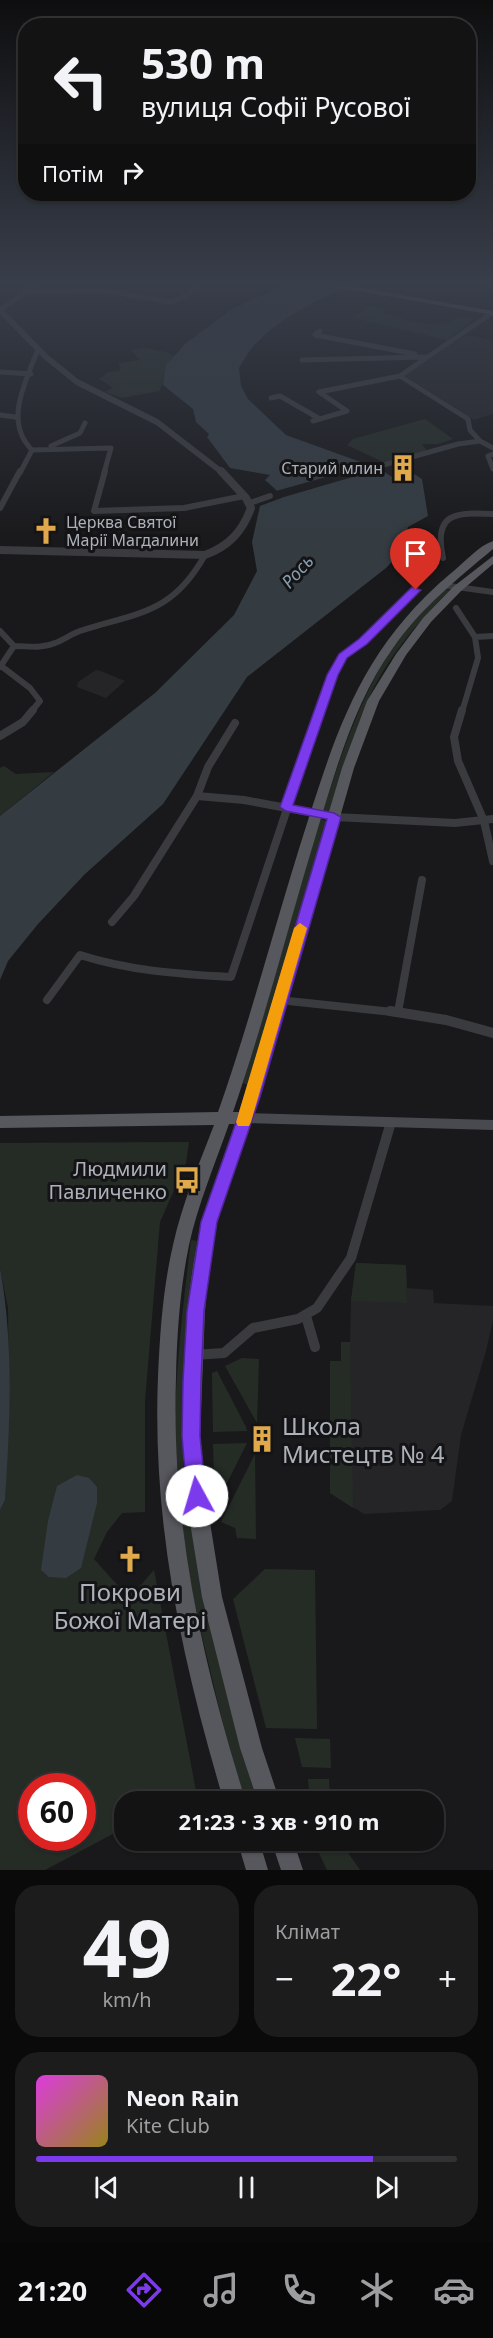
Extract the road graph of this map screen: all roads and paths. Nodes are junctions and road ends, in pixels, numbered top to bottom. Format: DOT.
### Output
graph roads {
  1 [pos="32,369"];
  2 [pos="63,369"];
  3 [pos="410,369"];
  4 [pos="0,372"];
  5 [pos="31,374"];
  6 [pos="400,376"];
  7 [pos="271,398"];
  8 [pos="0,415"];
  9 [pos="15,417"];
  10 [pos="320,419"];
  11 [pos="313,421"];
  12 [pos="85,423"];
  13 [pos="480,441"];
  14 [pos="45,448"];
  15 [pos="493,448"];
  16 [pos="32,450"];
  17 [pos="493,454"];
  18 [pos="376,467"];
  19 [pos="493,469"];
  20 [pos="244,496"];
  21 [pos="270,496"];
  22 [pos="250,503"];
  23 [pos="0,508"];
  24 [pos="493,514"];
  25 [pos="493,544"];
  26 [pos="0,550"];
  27 [pos="205,555"];
  28 [pos="443,558"];
  29 [pos="493,559"];
  30 [pos="442,585"];
  31 [pos="458,589"];
  32 [pos="416,590"];
  33 [pos="493,592"];
  34 [pos="456,608"];
  35 [pos="0,631"];
  36 [pos="475,636"];
  37 [pos="493,636"];
  38 [pos="14,646"];
  39 [pos="1,667"];
  40 [pos="235,723"];
  41 [pos="0,736"];
  42 [pos="197,796"];
  43 [pos="286,807"];
  44 [pos="316,814"];
  45 [pos="334,817"];
  46 [pos="493,819"];
  47 [pos="484,821"];
  48 [pos="493,861"];
  49 [pos="422,880"];
  50 [pos="112,922"];
  51 [pos="47,1000"];
  52 [pos="279,1000"];
  53 [pos="398,1012"];
  54 [pos="493,1033"];
  55 [pos="224,1118"];
  56 [pos="245,1118"];
  57 [pos="0,1122"];
  58 [pos="391,1122"];
  59 [pos="493,1125"];
  60 [pos="306,1316"];
  61 [pos="315,1347"];
  62 [pos="193,1355"];
  63 [pos="232,1791"];
  64 [pos="265,1791"];
  65 [pos="251,1851"];
  66 [pos="286,1851"];
  67 [pos="257,1870"];
  68 [pos="292,1870"];
  1 -- 5 [label="street"];
  2 -- 20 [label="street"];
  3 -- 6 [label="street"];
  4 -- 5 [label="street"];
  5 -- 9 [label="street"];
  6 -- 10 [label="street"];
  6 -- 13 [label="street"];
  7 -- 10 [label="street"];
  8 -- 9 [label="street"];
  9 -- 16 [label="street"];
  10 -- 11 [label="street"];
  12 -- 14 [label="street"];
  13 -- 15 [label="street"];
  13 -- 18 [label="street"];
  14 -- 16 [label="street"];
  14 -- 20 [label="street"];
  16 -- 23 [label="street"];
  17 -- 19 [label="street"];
  20 -- 22 [label="street"];
  21 -- 22 [label="street"];
  22 -- 27 [label="street"];
  24 -- 28 [label="street"];
  25 -- 30 [label="main road"];
  26 -- 27 [label="street"];
  27 -- 38 [label="street"];
  29 -- 31 [label="main road"];
  30 -- 31 [label="street"];
  30 -- 44 [label="main road"];
  31 -- 33 [label="street"];
  31 -- 45 [label="main road"];
  32 -- 43 [label="street"];
  34 -- 36 [label="street"];
  35 -- 38 [label="street"];
  36 -- 37 [label="street"];
  36 -- 47 [label="street"];
  38 -- 39 [label="street"];
  39 -- 41 [label="street"];
  40 -- 42 [label="street"];
  42 -- 43 [label="street"];
  42 -- 50 [label="street"];
  43 -- 44 [label="street"];
  43 -- 51 [label="street"];
  44 -- 45 [label="street"];
  44 -- 55 [label="main road"];
  45 -- 47 [label="street"];
  45 -- 52 [label="main road"];
  46 -- 47 [label="street"];
  47 -- 48 [label="street"];
  49 -- 53 [label="street"];
  52 -- 53 [label="street"];
  52 -- 56 [label="main road"];
  53 -- 54 [label="street"];
  55 -- 56 [label="main road"];
  55 -- 57 [label="main road"];
  55 -- 63 [label="main road"];
  56 -- 58 [label="main road"];
  56 -- 62 [label="main road"];
  58 -- 59 [label="main road"];
  58 -- 60 [label="street"];
  60 -- 61 [label="street"];
  60 -- 62 [label="street"];
  62 -- 64 [label="main road"];
  65 -- 67 [label="main road"];
  66 -- 68 [label="main road"];
}
